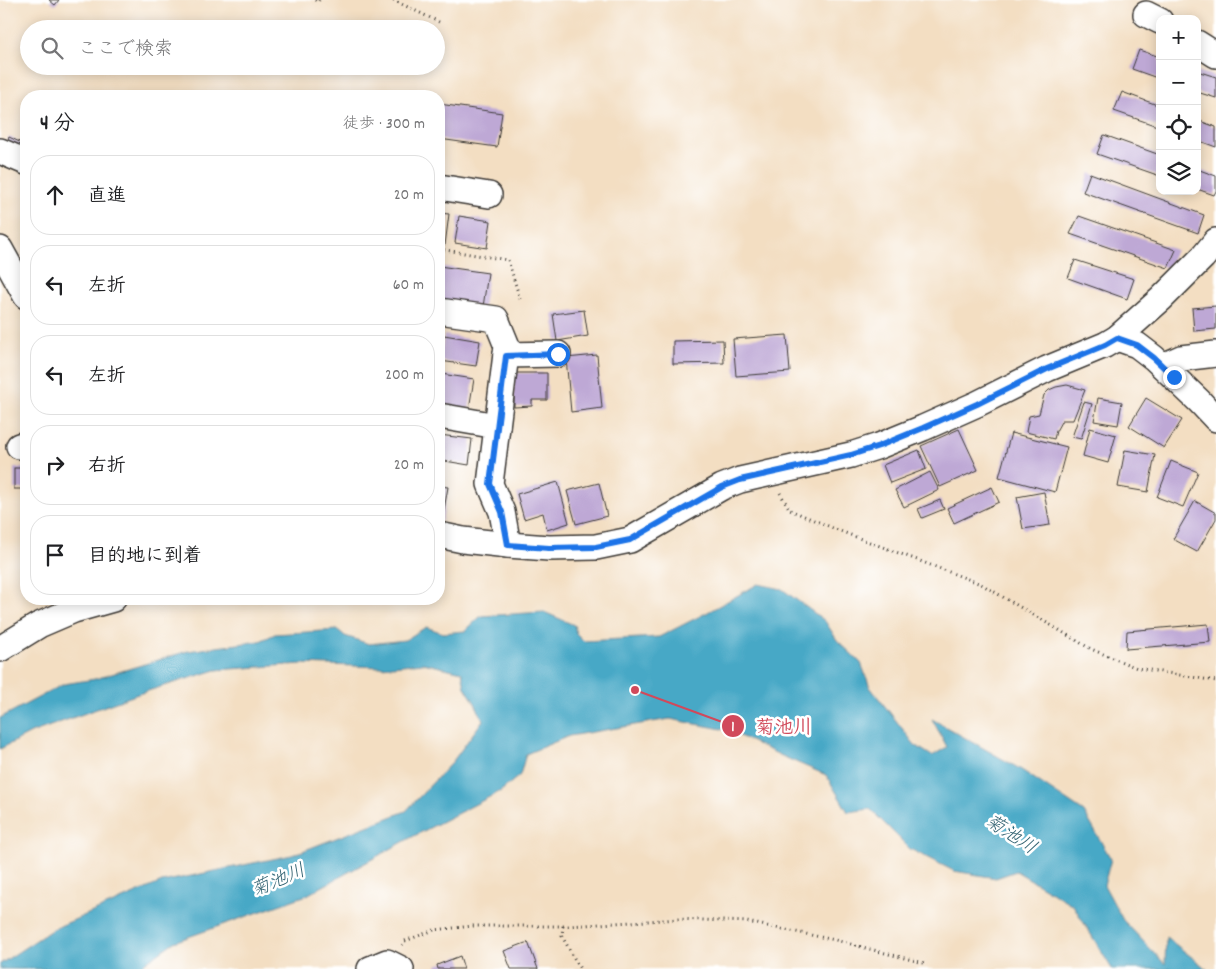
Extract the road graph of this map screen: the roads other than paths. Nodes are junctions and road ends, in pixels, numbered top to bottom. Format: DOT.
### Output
graph roads {
  1 [pos="1201,46"];
  2 [pos="1216,55"];
  3 [pos="0,152"];
  4 [pos="20,160"];
  5 [pos="445,188"];
  6 [pos="489,195"];
  7 [pos="1216,241"];
  8 [pos="0,249"];
  9 [pos="20,285"];
  10 [pos="445,312"];
  11 [pos="1117,338"];
  12 [pos="558,354"];
  13 [pos="1216,354"];
  14 [pos="506,356"];
  15 [pos="1162,366"];
  16 [pos="445,417"];
  17 [pos="1216,419"];
  18 [pos="498,426"];
  19 [pos="445,536"];
  20 [pos="508,545"];
  21 [pos="92,605"];
  22 [pos="0,649"];
  1 -- 2 [label="street"];
  3 -- 4 [label="street"];
  5 -- 6 [label="street"];
  7 -- 11 [label="street"];
  8 -- 9 [label="street"];
  10 -- 14 [label="street"];
  11 -- 15 [label="street"];
  11 -- 20 [label="street"];
  12 -- 14 [label="street"];
  13 -- 15 [label="street"];
  14 -- 18 [label="street"];
  15 -- 17 [label="street"];
  16 -- 18 [label="street"];
  18 -- 20 [label="street"];
  19 -- 20 [label="street"];
  21 -- 22 [label="street"];
}
